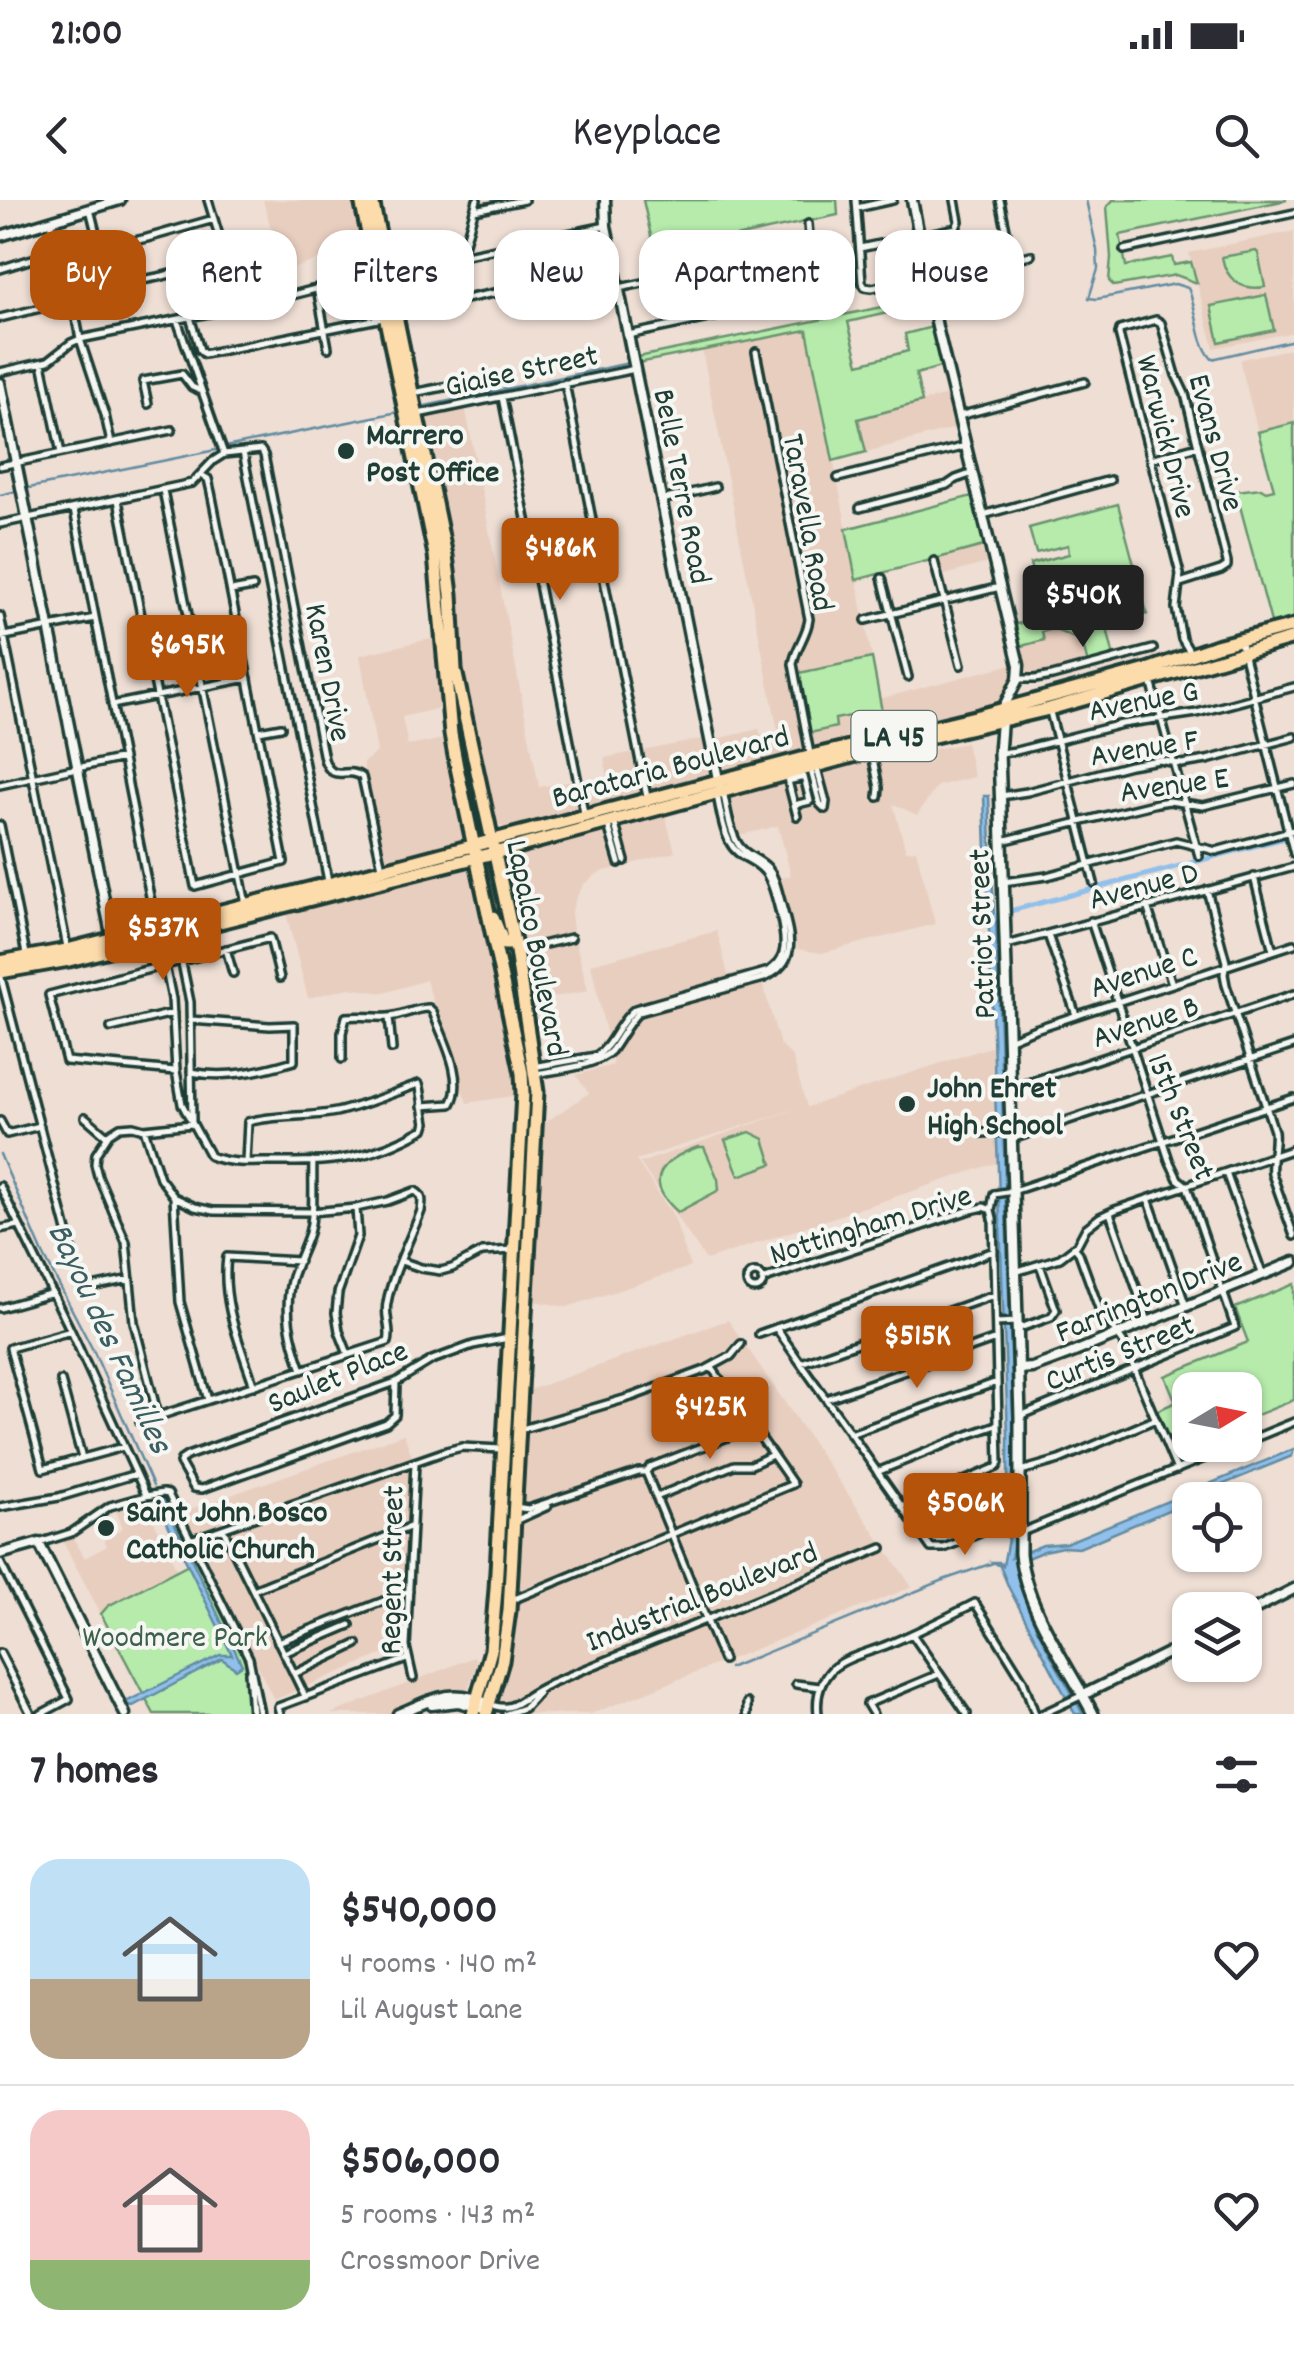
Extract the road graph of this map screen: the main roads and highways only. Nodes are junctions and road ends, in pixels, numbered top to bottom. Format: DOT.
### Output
graph roads {
  1 [pos="367,203"];
  2 [pos="373,230"];
  3 [pos="376,230"];
  4 [pos="391,320"];
  5 [pos="392,320"];
  6 [pos="391,342"];
  7 [pos="408,372"];
  8 [pos="406,390"];
  9 [pos="420,428"];
  10 [pos="414,454"];
  11 [pos="431,486"];
  12 [pos="1294,626"];
  13 [pos="1294,638"];
  14 [pos="1240,646"];
  15 [pos="1194,661"];
  16 [pos="448,706"];
  17 [pos="1002,715"];
  18 [pos="980,725"];
  19 [pos="469,730"];
  20 [pos="994,738"];
  21 [pos="812,762"];
  22 [pos="459,778"];
  23 [pos="719,788"];
  24 [pos="482,795"];
  25 [pos="1001,796"];
  26 [pos="472,814"];
  27 [pos="611,815"];
  28 [pos="487,818"];
  29 [pos="550,826"];
  30 [pos="489,848"];
  31 [pos="453,851"];
  32 [pos="426,870"];
  33 [pos="382,875"];
  34 [pos="330,889"];
  35 [pos="483,889"];
  36 [pos="501,893"];
  37 [pos="247,909"];
  38 [pos="494,917"];
  39 [pos="175,927"];
  40 [pos="158,932"];
  41 [pos="513,937"];
  42 [pos="112,938"];
  43 [pos="516,951"];
  44 [pos="88,956"];
  45 [pos="24,959"];
  46 [pos="0,962"];
  47 [pos="0,972"];
  48 [pos="530,1071"];
  49 [pos="523,1092"];
  50 [pos="537,1102"];
  51 [pos="519,1188"];
  52 [pos="533,1188"];
  53 [pos="532,1211"];
  54 [pos="518,1212"];
  55 [pos="516,1256"];
  56 [pos="529,1257"];
  57 [pos="519,1310"];
  58 [pos="519,1351"];
  59 [pos="507,1405"];
  60 [pos="534,1426"];
  61 [pos="519,1430"];
  62 [pos="504,1449"];
  63 [pos="499,1548"];
  64 [pos="511,1572"];
  65 [pos="496,1589"];
  66 [pos="508,1622"];
  67 [pos="482,1708"];
  68 [pos="1093,1714"];
  1 -- 2 [label="main road, Lapalco Boulevard"];
  1 -- 3 [label="main road, Lapalco Boulevard"];
  4 -- 6 [label="main road, Lapalco Boulevard"];
  5 -- 7 [label="main road, Lapalco Boulevard"];
  6 -- 7 [label="main road"];
  6 -- 8 [label="main road, Lapalco Boulevard"];
  7 -- 8 [label="main road, Lapalco Boulevard"];
  8 -- 9 [label="main road, Lapalco Boulevard"];
  8 -- 9 [label="main road"];
  8 -- 10 [label="main road, Lapalco Boulevard"];
  9 -- 11 [label="main road, Lapalco Boulevard"];
  10 -- 11 [label="main road"];
  10 -- 16 [label="main road, Lapalco Boulevard"];
  11 -- 19 [label="main road, Lapalco Boulevard"];
  12 -- 14 [label="main road, Barataria Boulevard / LA 45"];
  13 -- 14 [label="main road, Barataria Boulevard / LA 45"];
  14 -- 15 [label="main road, Barataria Boulevard / LA 45"];
  15 -- 17 [label="main road, Barataria Boulevard / LA 45"];
  15 -- 17 [label="main road, Barataria Boulevard / LA 45"];
  16 -- 19 [label="main road"];
  16 -- 22 [label="main road, Lapalco Boulevard"];
  17 -- 18 [label="main road, Barataria Boulevard / LA 45"];
  17 -- 20 [label="main road, Patriot Street"];
  17 -- 21 [label="main road, Barataria Boulevard / LA 45"];
  17 -- 25 [label="main road, Patriot Street"];
  18 -- 20 [label="main road"];
  18 -- 21 [label="main road, Barataria Boulevard / LA 45"];
  19 -- 24 [label="main road, Lapalco Boulevard"];
  20 -- 25 [label="main road, Patriot Street"];
  21 -- 23 [label="main road, Barataria Boulevard / LA 45"];
  21 -- 23 [label="main road, Barataria Boulevard / LA 45"];
  22 -- 24 [label="main road"];
  22 -- 26 [label="main road"];
  22 -- 30 [label="main road, Lapalco Boulevard"];
  23 -- 27 [label="main road, Barataria Boulevard / LA 45"];
  24 -- 28 [label="main road, Lapalco Boulevard"];
  25 -- 68 [label="main road, Patriot Street"];
  26 -- 28 [label="main road"];
  26 -- 30 [label="main road"];
  27 -- 29 [label="main road, Barataria Boulevard / LA 45"];
  27 -- 30 [label="main road, Barataria Boulevard / LA 45"];
  28 -- 30 [label="main road, Lapalco Boulevard"];
  29 -- 30 [label="main road, Barataria Boulevard / LA 45"];
  29 -- 30 [label="main road"];
  30 -- 31 [label="main road, Barataria Boulevard / LA 45"];
  30 -- 32 [label="main road, Barataria Boulevard / LA 45"];
  30 -- 35 [label="main road, Lapalco Boulevard"];
  30 -- 36 [label="main road"];
  30 -- 36 [label="main road"];
  31 -- 32 [label="main road"];
  31 -- 33 [label="main road, Barataria Boulevard / LA 45"];
  32 -- 33 [label="main road, Barataria Boulevard / LA 45"];
  33 -- 34 [label="main road, Barataria Boulevard / LA 45"];
  34 -- 37 [label="main road, Barataria Boulevard / LA 45"];
  34 -- 37 [label="main road, Barataria Boulevard / LA 45"];
  35 -- 36 [label="main road"];
  35 -- 38 [label="main road"];
  35 -- 48 [label="main road, Lapalco Boulevard"];
  36 -- 41 [label="main road, Lapalco Boulevard"];
  37 -- 39 [label="main road, Barataria Boulevard / LA 45"];
  37 -- 39 [label="main road"];
  38 -- 41 [label="main road"];
  38 -- 43 [label="main road"];
  39 -- 40 [label="main road"];
  40 -- 42 [label="main road"];
  40 -- 44 [label="main road"];
  41 -- 43 [label="main road, Lapalco Boulevard"];
  42 -- 44 [label="main road"];
  42 -- 45 [label="main road"];
  43 -- 48 [label="main road, Lapalco Boulevard"];
  44 -- 47 [label="main road"];
  45 -- 46 [label="main road"];
  45 -- 47 [label="main road"];
  48 -- 49 [label="main road, Lapalco Boulevard"];
  48 -- 50 [label="main road, Lapalco Boulevard"];
  49 -- 50 [label="main road"];
  49 -- 51 [label="main road, Lapalco Boulevard"];
  50 -- 52 [label="main road, Lapalco Boulevard"];
  51 -- 52 [label="main road"];
  51 -- 54 [label="main road, Lapalco Boulevard"];
  52 -- 53 [label="main road, Lapalco Boulevard"];
  53 -- 54 [label="main road"];
  53 -- 56 [label="main road, Lapalco Boulevard"];
  54 -- 55 [label="main road, Lapalco Boulevard"];
  55 -- 56 [label="main road"];
  55 -- 57 [label="main road, Lapalco Boulevard"];
  56 -- 57 [label="main road, Lapalco Boulevard"];
  57 -- 58 [label="main road, Lapalco Boulevard"];
  57 -- 58 [label="main road, Lapalco Boulevard"];
  58 -- 59 [label="main road, Lapalco Boulevard"];
  58 -- 61 [label="main road, Lapalco Boulevard"];
  59 -- 61 [label="main road"];
  59 -- 62 [label="main road, Lapalco Boulevard"];
  60 -- 61 [label="main road"];
  61 -- 62 [label="main road"];
  61 -- 64 [label="main road, Lapalco Boulevard"];
  62 -- 63 [label="main road, Lapalco Boulevard"];
  63 -- 64 [label="main road"];
  63 -- 65 [label="main road, Lapalco Boulevard"];
  64 -- 66 [label="main road, Lapalco Boulevard"];
  65 -- 66 [label="main road"];
  65 -- 67 [label="main road, Lapalco Boulevard"];
  66 -- 67 [label="main road, Lapalco Boulevard"];
}
